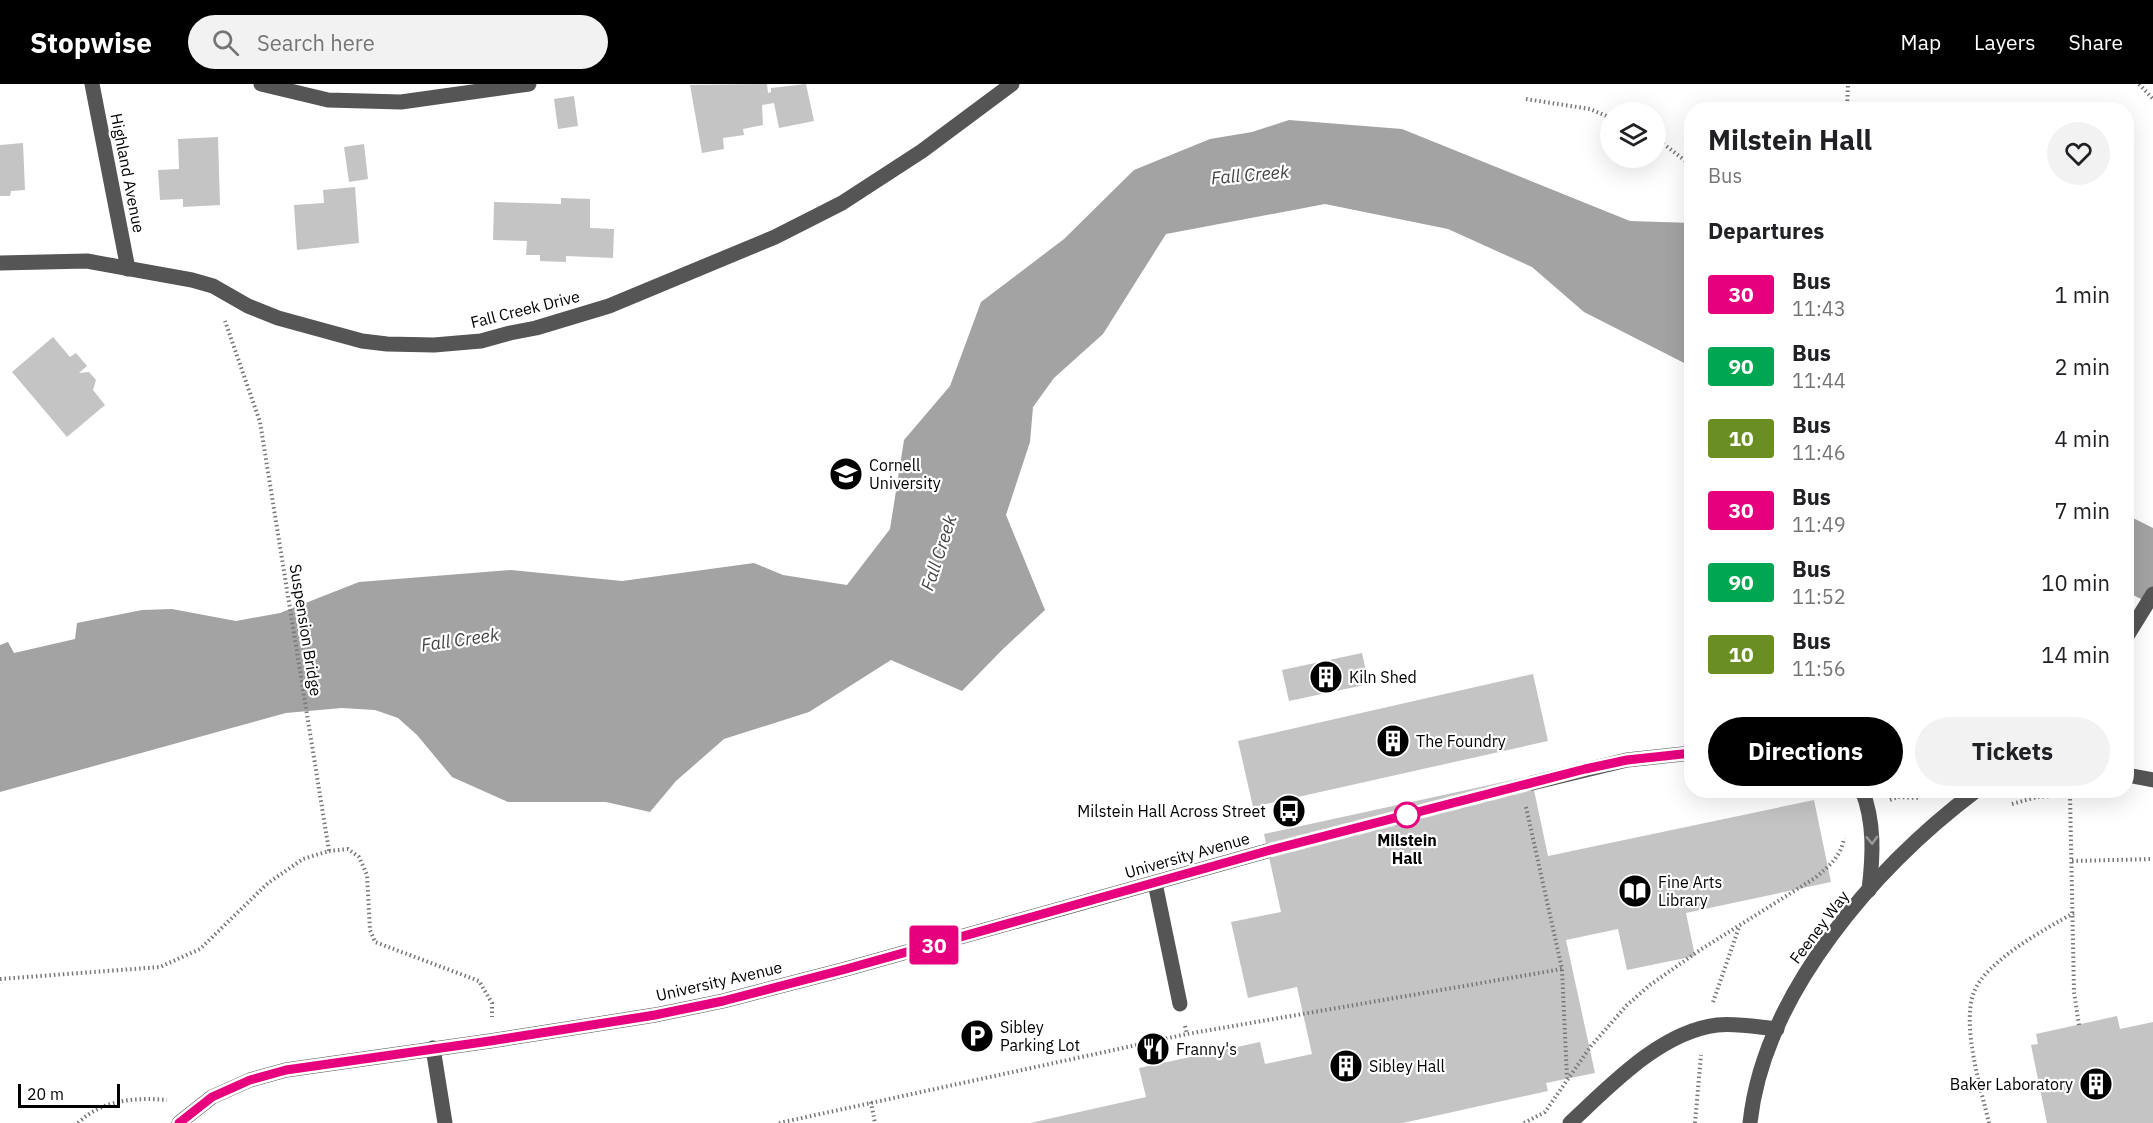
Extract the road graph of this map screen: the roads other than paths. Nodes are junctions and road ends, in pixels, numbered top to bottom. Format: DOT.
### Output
graph roads {
  1 [pos="92,84"];
  2 [pos="261,84"];
  3 [pos="529,84"];
  4 [pos="1012,84"];
  5 [pos="0,264"];
  6 [pos="128,269"];
  7 [pos="2153,594"];
  8 [pos="2134,625"];
  9 [pos="1684,754"];
  10 [pos="2134,776"];
  11 [pos="2153,780"];
  12 [pos="1532,783"];
  13 [pos="1865,798"];
  14 [pos="1968,798"];
  15 [pos="1267,851"];
  16 [pos="1155,883"];
  17 [pos="1869,890"];
  18 [pos="1180,1004"];
  19 [pos="1777,1029"];
  20 [pos="434,1048"];
  21 [pos="179,1123"];
  22 [pos="445,1123"];
  23 [pos="1570,1123"];
  24 [pos="1750,1123"];
  1 -- 6 [label="street, Highland Avenue"];
  2 -- 3 [label="street"];
  4 -- 6 [label="street, Fall Creek Drive"];
  5 -- 6 [label="street, Fall Creek Drive"];
  7 -- 8 [label="street"];
  9 -- 12 [label="street"];
  10 -- 11 [label="street"];
  13 -- 17 [label="street, one-way"];
  14 -- 17 [label="street, Feeney Way"];
  15 -- 16 [label="street, University Avenue"];
  16 -- 18 [label="street"];
  16 -- 20 [label="street, University Avenue"];
  17 -- 19 [label="street, Feeney Way"];
  19 -- 23 [label="street"];
  19 -- 24 [label="street, Feeney Way"];
  20 -- 21 [label="street, University Avenue"];
  20 -- 22 [label="street"];
}
